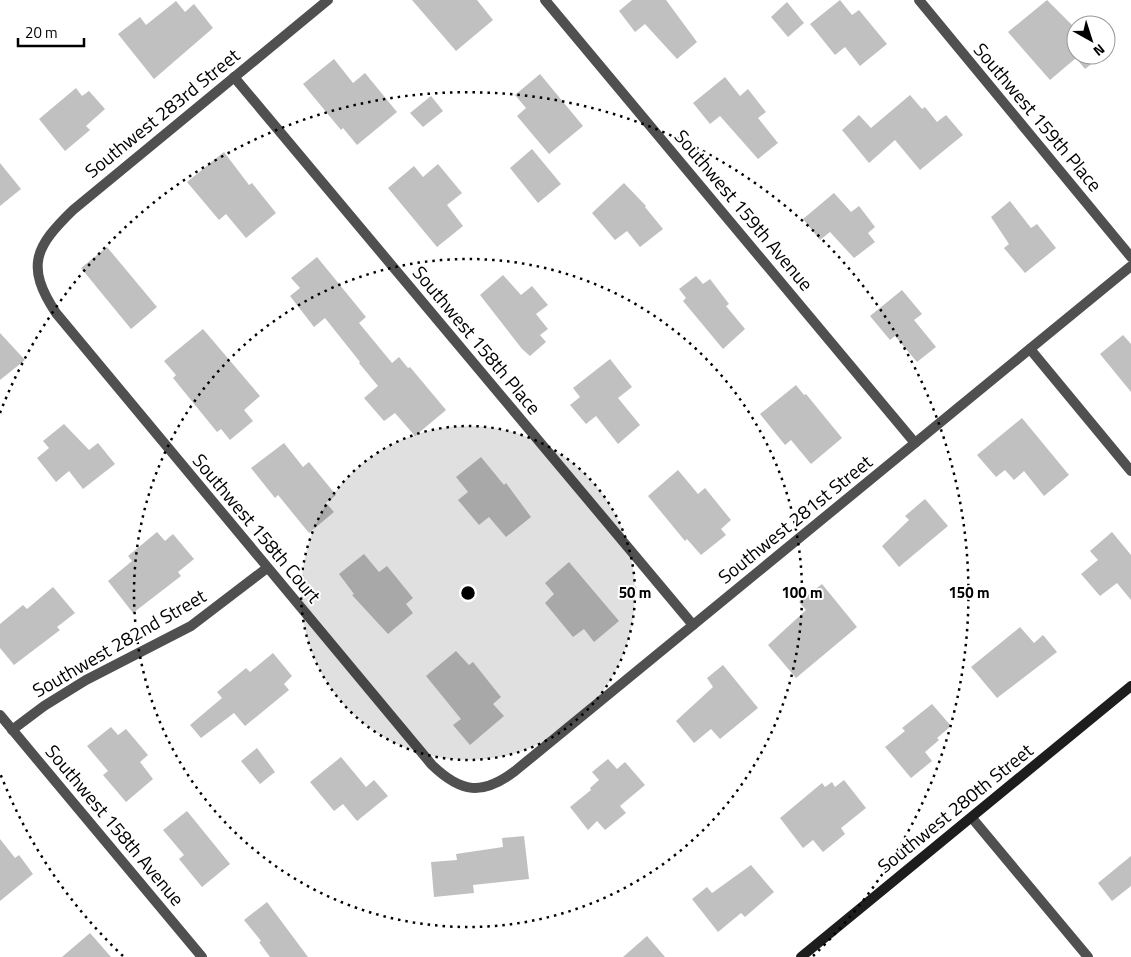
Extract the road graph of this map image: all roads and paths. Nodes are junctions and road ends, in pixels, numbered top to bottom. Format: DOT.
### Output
graph roads {
  1 [pos="328,0"];
  2 [pos="545,0"];
  3 [pos="919,0"];
  4 [pos="234,77"];
  5 [pos="1131,257"];
  6 [pos="1131,266"];
  7 [pos="36,267"];
  8 [pos="1030,349"];
  9 [pos="915,443"];
  10 [pos="1131,471"];
  11 [pos="267,568"];
  12 [pos="693,625"];
  13 [pos="1131,686"];
  14 [pos="0,715"];
  15 [pos="12,730"];
  16 [pos="474,789"];
  17 [pos="972,818"];
  18 [pos="202,957"];
  19 [pos="802,957"];
  20 [pos="1088,957"];
  1 -- 4 [label="street, Southwest 283rd Street"];
  2 -- 9 [label="street, Southwest 159th Avenue"];
  3 -- 5 [label="street, Southwest 159th Place"];
  4 -- 7 [label="street, Southwest 283rd Street"];
  4 -- 12 [label="street, Southwest 158th Place"];
  6 -- 8 [label="street, Southwest 281st Street"];
  7 -- 11 [label="street, Southwest 158th Court"];
  8 -- 9 [label="street, Southwest 281st Street"];
  8 -- 10 [label="street"];
  9 -- 12 [label="street, Southwest 281st Street"];
  11 -- 15 [label="street, Southwest 282nd Street"];
  11 -- 16 [label="street, Southwest 158th Court"];
  12 -- 16 [label="street, Southwest 281st Street"];
  13 -- 17 [label="street, Southwest 280th Street"];
  14 -- 15 [label="street, Southwest 158th Avenue"];
  15 -- 18 [label="street, Southwest 158th Avenue"];
  17 -- 19 [label="street, Southwest 280th Street"];
  17 -- 20 [label="street"];
}
